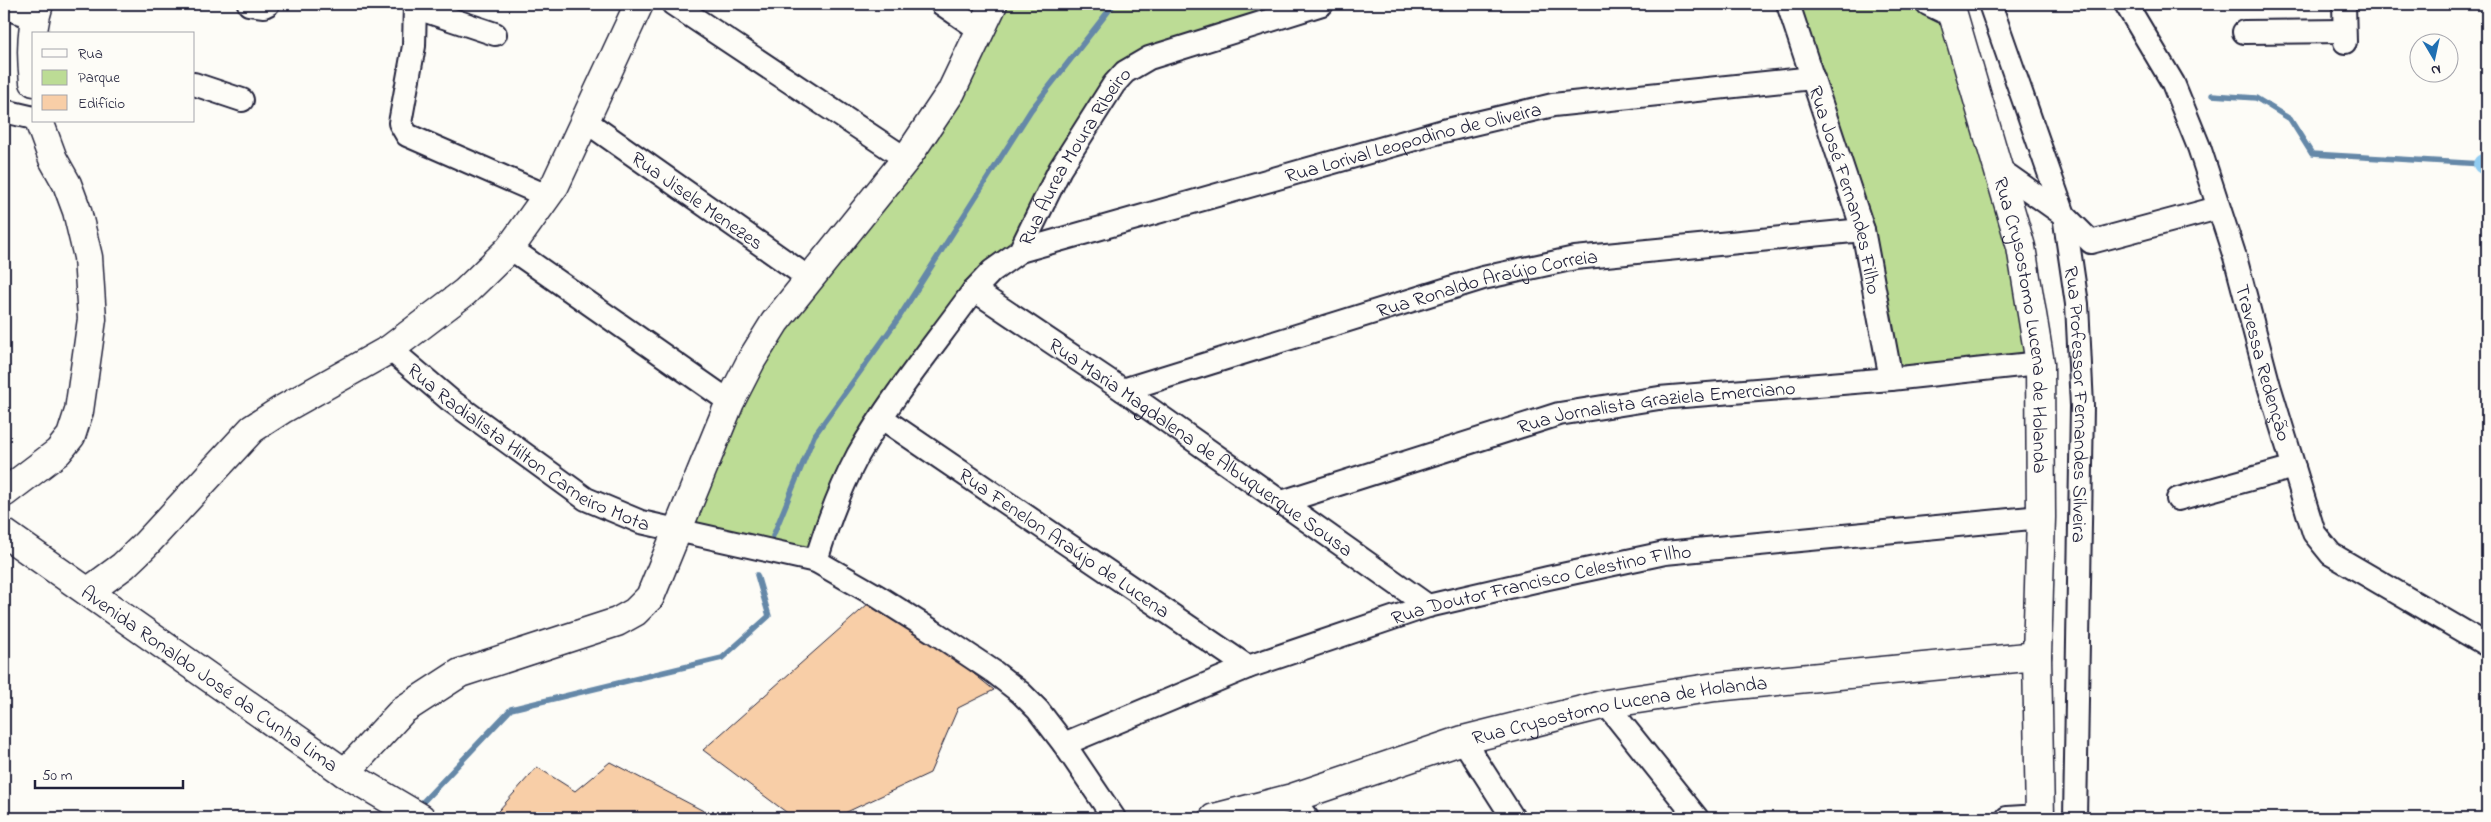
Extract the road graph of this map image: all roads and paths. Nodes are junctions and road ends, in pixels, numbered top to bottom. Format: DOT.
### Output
graph roads {
  1 [pos="639,4"];
  2 [pos="673,4"];
  3 [pos="942,4"];
  4 [pos="993,4"];
  5 [pos="1322,4"];
  6 [pos="1788,4"];
  7 [pos="1928,4"];
  8 [pos="1990,4"];
  9 [pos="2126,4"];
  10 [pos="2344,4"];
  11 [pos="415,6"];
  12 [pos="4,8"];
  13 [pos="1952,10"];
  14 [pos="37,22"];
  15 [pos="980,30"];
  16 [pos="2244,32"];
  17 [pos="495,34"];
  18 [pos="1813,78"];
  19 [pos="195,84"];
  20 [pos="242,100"];
  21 [pos="4,112"];
  22 [pos="32,118"];
  23 [pos="584,120"];
  24 [pos="39,122"];
  25 [pos="906,159"];
  26 [pos="1999,169"];
  27 [pos="547,196"];
  28 [pos="2218,208"];
  29 [pos="2064,215"];
  30 [pos="1863,230"];
  31 [pos="510,248"];
  32 [pos="1020,251"];
  33 [pos="810,279"];
  34 [pos="974,290"];
  35 [pos="390,350"];
  36 [pos="2040,363"];
  37 [pos="1891,379"];
  38 [pos="1123,390"];
  39 [pos="730,402"];
  40 [pos="882,418"];
  41 [pos="2294,467"];
  42 [pos="4,493"];
  43 [pos="2178,499"];
  44 [pos="1282,502"];
  45 [pos="2041,517"];
  46 [pos="677,530"];
  47 [pos="4,533"];
  48 [pos="816,561"];
  49 [pos="89,591"];
  50 [pos="1428,606"];
  51 [pos="2487,645"];
  52 [pos="2037,656"];
  53 [pos="1248,667"];
  54 [pos="1606,704"];
  55 [pos="1463,740"];
  56 [pos="1064,744"];
  57 [pos="345,773"];
  58 [pos="1300,808"];
  59 [pos="2040,817"];
  60 [pos="421,818"];
  61 [pos="1114,818"];
  62 [pos="1214,818"];
  63 [pos="1513,818"];
  64 [pos="1697,818"];
  65 [pos="2006,818"];
  66 [pos="2076,818"];
  1 -- 23 [label="street"];
  2 -- 25 [label="street"];
  3 -- 15 [label="street"];
  4 -- 15 [label="street"];
  5 -- 32 [label="street, Rua Áurea Moura Ribeiro"];
  6 -- 18 [label="street, Rua José Fernandes Filho"];
  7 -- 13 [label="street"];
  8 -- 29 [label="street, Rua Professor Fernandes Silveira"];
  9 -- 28 [label="street, Travessa Redenção"];
  10 -- 16 [label="street"];
  11 -- 17 [label="street"];
  11 -- 27 [label="street"];
  12 -- 14 [label="street"];
  13 -- 26 [label="street, Rua Crysostomo Lucena de Holanda"];
  15 -- 25 [label="street"];
  18 -- 30 [label="street, Rua José Fernandes Filho"];
  18 -- 32 [label="street, Rua Lorival Leopodino de Oliveira"];
  19 -- 20 [label="street"];
  21 -- 22 [label="street"];
  23 -- 27 [label="street"];
  23 -- 33 [label="street, Rua Jisele Menezes"];
  24 -- 42 [label="street"];
  25 -- 33 [label="street"];
  26 -- 29 [label="street"];
  26 -- 36 [label="street, Rua Crysostomo Lucena de Holanda"];
  27 -- 31 [label="street"];
  28 -- 29 [label="street"];
  28 -- 41 [label="street, Travessa Redenção"];
  29 -- 66 [label="street, Rua Professor Fernandes Silveira"];
  30 -- 37 [label="street, Rua José Fernandes Filho"];
  30 -- 38 [label="street, Rua Ronaldo Araújo Correia"];
  31 -- 35 [label="street"];
  31 -- 39 [label="street"];
  32 -- 34 [label="street, Rua Áurea Moura Ribeiro"];
  33 -- 39 [label="street"];
  34 -- 38 [label="street, Rua Maria Magdalena de Albuquerque Sousa"];
  34 -- 40 [label="street, Rua Áurea Moura Ribeiro"];
  35 -- 46 [label="street, Rua Radialista Hilton Carneiro Mota"];
  35 -- 49 [label="street"];
  36 -- 37 [label="street, Rua Jornalista Graziela Emerciano"];
  36 -- 45 [label="street, Rua Crysostomo Lucena de Holanda"];
  37 -- 44 [label="street, Rua Jornalista Graziela Emerciano"];
  38 -- 44 [label="street, Rua Maria Magdalena de Albuquerque Sousa"];
  39 -- 46 [label="street"];
  40 -- 48 [label="street, Rua Áurea Moura Ribeiro"];
  40 -- 53 [label="street, Rua Fenelon Araújo de Lucena"];
  41 -- 43 [label="street"];
  41 -- 51 [label="street, Travessa Redenção"];
  44 -- 50 [label="street, Rua Maria Magdalena de Albuquerque Sousa"];
  45 -- 50 [label="street, Rua Doutor Francisco Celestino FIlho"];
  45 -- 52 [label="street, Rua Crysostomo Lucena de Holanda"];
  46 -- 48 [label="street, Rua Radialista Hilton Carneiro Mota"];
  46 -- 57 [label="street"];
  47 -- 49 [label="street, Avenida Ronaldo José da Cunha Lima"];
  48 -- 56 [label="street, Rua Radialista Hilton Carneiro Mota"];
  49 -- 57 [label="street, Avenida Ronaldo José da Cunha Lima"];
  50 -- 53 [label="street, Rua Doutor Francisco Celestino FIlho"];
  52 -- 54 [label="street, Rua Crysostomo Lucena de Holanda"];
  52 -- 59 [label="street, Rua Crysostomo Lucena de Holanda"];
  53 -- 56 [label="street, Rua Doutor Francisco Celestino FIlho"];
  54 -- 55 [label="street, Rua Crysostomo Lucena de Holanda"];
  54 -- 64 [label="street"];
  55 -- 58 [label="street, Rua Crysostomo Lucena de Holanda"];
  55 -- 63 [label="street"];
  56 -- 61 [label="street, Rua Radialista Hilton Carneiro Mota"];
  57 -- 60 [label="street, Avenida Ronaldo José da Cunha Lima"];
  58 -- 62 [label="street, Rua Crysostomo Lucena de Holanda"];
  59 -- 65 [label="street"];
}
